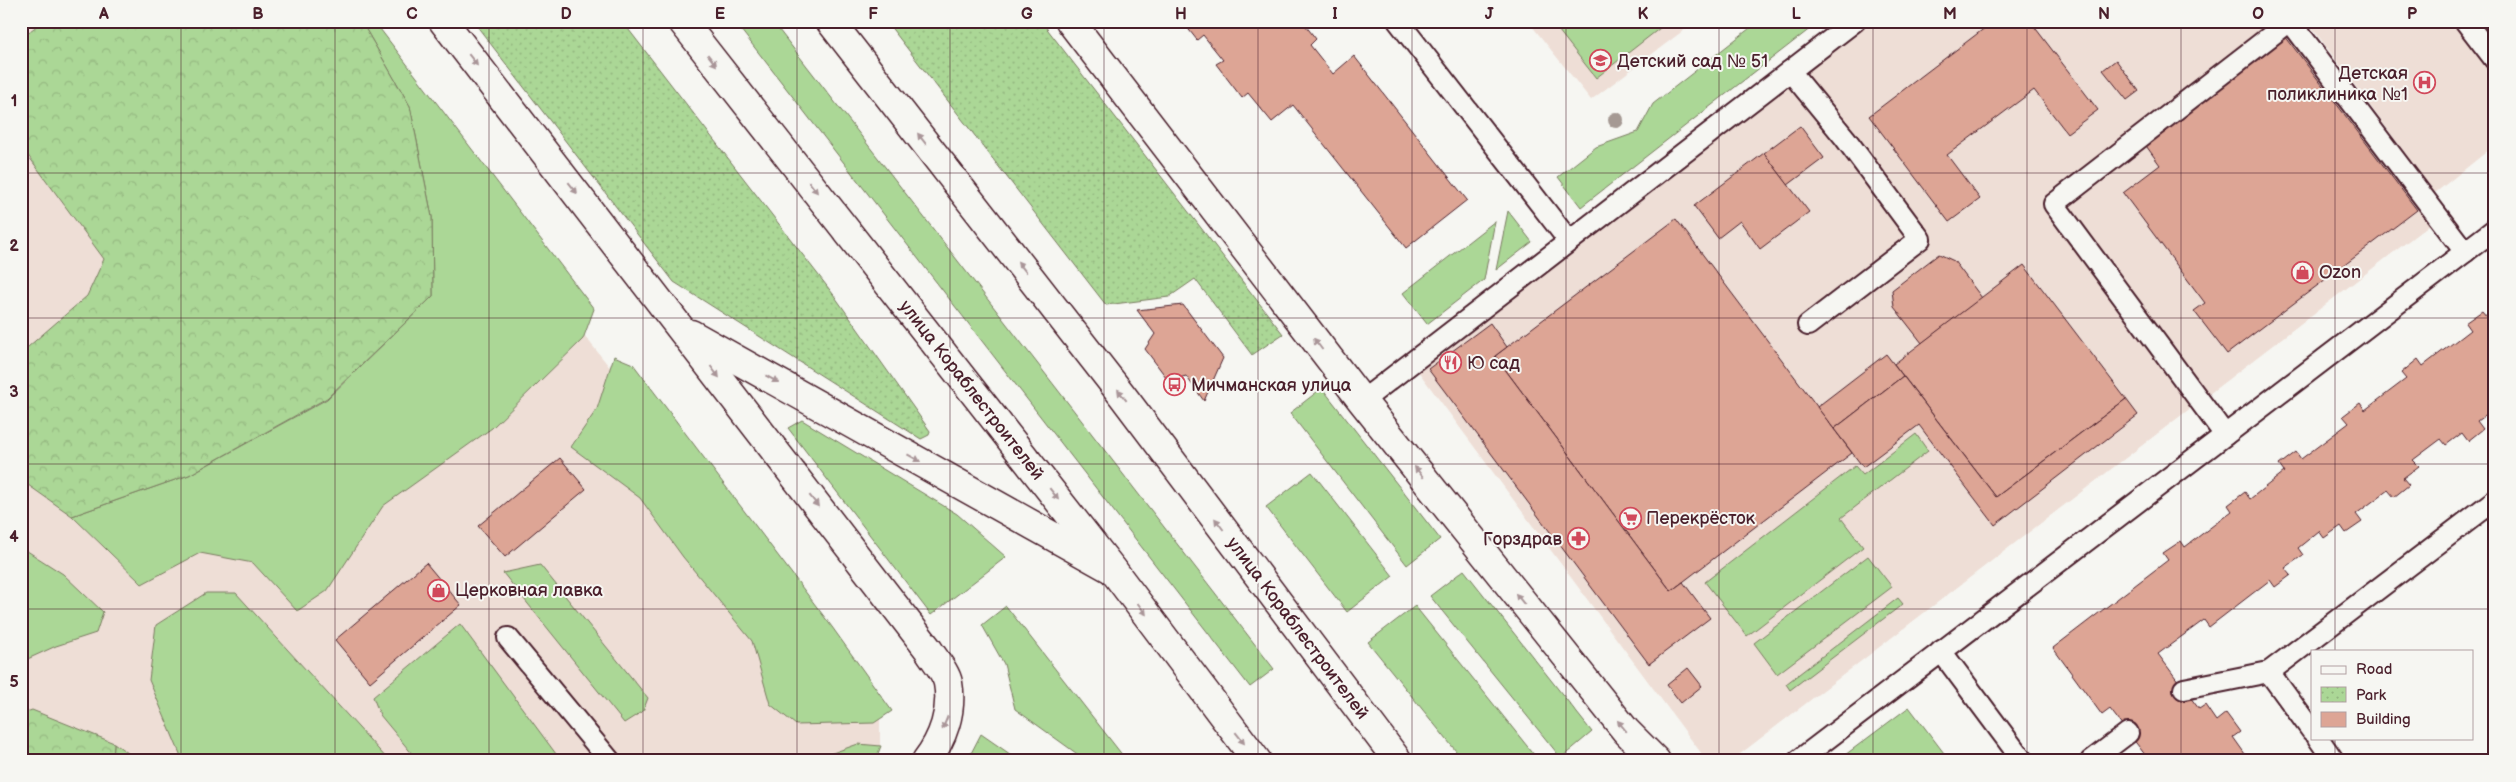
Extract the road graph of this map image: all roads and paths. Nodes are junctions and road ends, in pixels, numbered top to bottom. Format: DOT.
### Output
graph roads {
  1 [pos="443,21"];
  2 [pos="682,21"];
  3 [pos="830,21"];
  4 [pos="1070,21"];
  5 [pos="1398,21"];
  6 [pos="1855,21"];
  7 [pos="2290,21"];
  8 [pos="2465,21"];
  9 [pos="2495,60"];
  10 [pos="1790,71"];
  11 [pos="2495,229"];
  12 [pos="1569,241"];
  13 [pos="2465,252"];
  14 [pos="1808,325"];
  15 [pos="683,330"];
  16 [pos="1362,401"];
  17 [pos="2225,435"];
  18 [pos="2495,500"];
  19 [pos="1113,570"];
  20 [pos="508,638"];
  21 [pos="1941,651"];
  22 [pos="2268,672"];
  23 [pos="2184,689"];
  24 [pos="2311,730"];
  25 [pos="2128,732"];
  26 [pos="2319,740"];
  27 [pos="1396,760"];
  28 [pos="610,761"];
  29 [pos="926,761"];
  30 [pos="1258,761"];
  31 [pos="1656,761"];
  32 [pos="1798,761"];
  33 [pos="2023,761"];
  34 [pos="2091,761"];
  35 [pos="2334,761"];
  1 -- 15 [label="street, one-way"];
  2 -- 19 [label="street, улица Кораблестроителей, one-way"];
  27 -- 3 [label="street, улица Кораблестроителей, one-way"];
  16 -- 4 [label="street, one-way"];
  5 -- 12 [label="lane"];
  6 -- 10 [label="lane"];
  7 -- 13 [label="lane"];
  7 -- 17 [label="lane"];
  8 -- 9 [label="lane"];
  10 -- 12 [label="lane"];
  10 -- 14 [label="lane"];
  11 -- 13 [label="lane"];
  12 -- 16 [label="lane"];
  13 -- 17 [label="lane"];
  15 -- 19 [label="street, one-way"];
  15 -- 29 [label="street, one-way"];
  31 -- 16 [label="street, one-way"];
  17 -- 21 [label="lane"];
  18 -- 22 [label="lane"];
  19 -- 30 [label="street, улица Кораблестроителей, one-way"];
  20 -- 28 [label="lane"];
  21 -- 32 [label="lane"];
  21 -- 33 [label="lane"];
  22 -- 23 [label="lane"];
  22 -- 24 [label="lane"];
  25 -- 34 [label="lane"];
  26 -- 35 [label="lane"];
}
